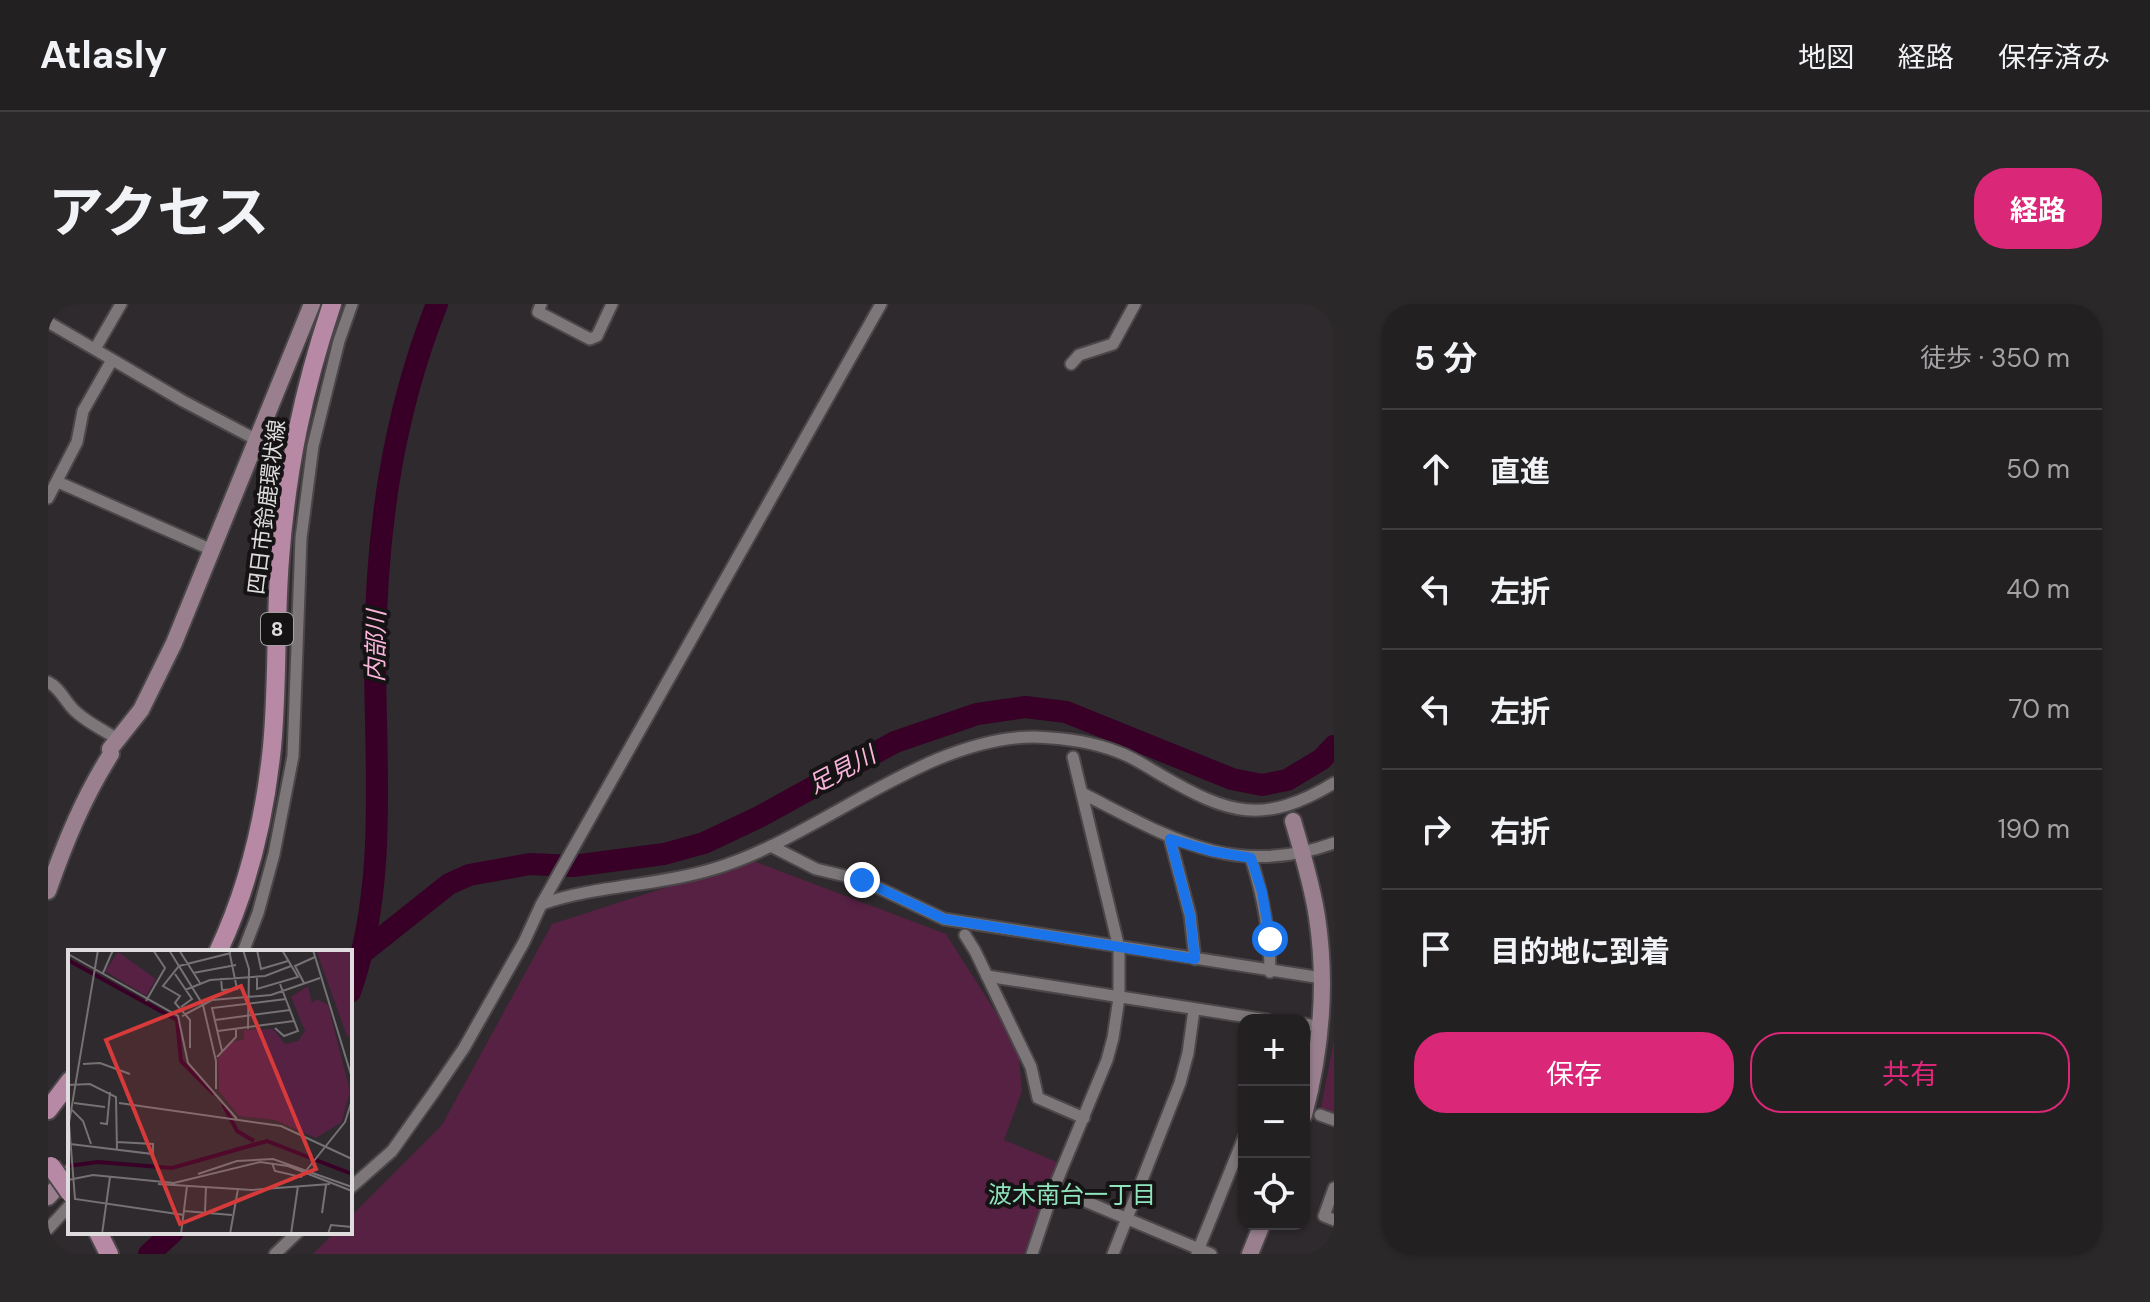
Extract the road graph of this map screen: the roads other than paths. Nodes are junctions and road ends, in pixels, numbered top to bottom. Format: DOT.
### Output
graph roads {
  1 [pos="121,304"];
  2 [pos="312,304"];
  3 [pos="332,304"];
  4 [pos="352,304"];
  5 [pos="541,304"];
  6 [pos="612,304"];
  7 [pos="881,304"];
  8 [pos="1135,304"];
  9 [pos="48,322"];
  10 [pos="95,349"];
  11 [pos="112,360"];
  12 [pos="1071,364"];
  13 [pos="255,439"];
  14 [pos="58,482"];
  15 [pos="48,498"];
  16 [pos="212,550"];
  17 [pos="48,682"];
  18 [pos="118,739"];
  19 [pos="1073,757"];
  20 [pos="1334,783"];
  21 [pos="1084,794"];
  22 [pos="1293,821"];
  23 [pos="1170,839"];
  24 [pos="1334,843"];
  25 [pos="771,846"];
  26 [pos="1303,854"];
  27 [pos="1251,858"];
  28 [pos="48,891"];
  29 [pos="543,901"];
  30 [pos="965,935"];
  31 [pos="1119,948"];
  32 [pos="219,950"];
  33 [pos="244,950"];
  34 [pos="1195,959"];
  35 [pos="1270,972"];
  36 [pos="987,976"];
  37 [pos="1328,977"];
  38 [pos="1119,998"];
  39 [pos="1194,1010"];
  40 [pos="1238,1016"];
  41 [pos="68,1084"];
  42 [pos="48,1110"];
  43 [pos="1312,1115"];
  44 [pos="1084,1118"];
  45 [pos="1334,1120"];
  46 [pos="1238,1152"];
  47 [pos="49,1165"];
  48 [pos="68,1175"];
  49 [pos="352,1186"];
  50 [pos="1054,1188"];
  51 [pos="1334,1188"];
  52 [pos="68,1190"];
  53 [pos="48,1197"];
  54 [pos="68,1207"];
  55 [pos="1126,1217"];
  56 [pos="1334,1220"];
  57 [pos="48,1229"];
  58 [pos="1260,1230"];
  59 [pos="99,1234"];
  60 [pos="296,1234"];
  61 [pos="1197,1251"];
  62 [pos="109,1254"];
  63 [pos="275,1254"];
  64 [pos="1032,1254"];
  65 [pos="1113,1254"];
  66 [pos="1211,1254"];
  67 [pos="1250,1254"];
  1 -- 10 [label="street"];
  2 -- 13 [label="street"];
  3 -- 32 [label="main road, 四日市鈴鹿環状線 / 8"];
  4 -- 33 [label="street"];
  5 -- 6 [label="street"];
  7 -- 29 [label="street"];
  8 -- 12 [label="street"];
  9 -- 10 [label="street"];
  10 -- 11 [label="street"];
  11 -- 13 [label="street"];
  11 -- 14 [label="street"];
  13 -- 16 [label="street"];
  14 -- 15 [label="street"];
  14 -- 16 [label="street"];
  16 -- 18 [label="street"];
  17 -- 18 [label="street"];
  18 -- 28 [label="street"];
  19 -- 21 [label="street"];
  20 -- 25 [label="street"];
  21 -- 23 [label="street"];
  21 -- 31 [label="street"];
  22 -- 26 [label="street"];
  23 -- 27 [label="street"];
  23 -- 34 [label="street"];
  24 -- 26 [label="street"];
  25 -- 29 [label="street"];
  25 -- 31 [label="street"];
  26 -- 27 [label="street"];
  26 -- 37 [label="street"];
  27 -- 35 [label="street"];
  29 -- 49 [label="street"];
  30 -- 36 [label="street"];
  31 -- 34 [label="street"];
  31 -- 38 [label="street"];
  34 -- 35 [label="street"];
  35 -- 37 [label="street"];
  36 -- 38 [label="street"];
  36 -- 44 [label="street"];
  37 -- 43 [label="street"];
  38 -- 39 [label="street"];
  38 -- 44 [label="street"];
  39 -- 40 [label="street"];
  39 -- 55 [label="street"];
  41 -- 42 [label="main road"];
  43 -- 45 [label="street"];
  44 -- 50 [label="street"];
  46 -- 61 [label="street"];
  47 -- 52 [label="main road, bridge"];
  48 -- 53 [label="street"];
  50 -- 55 [label="street"];
  50 -- 64 [label="street"];
  51 -- 56 [label="street"];
  54 -- 57 [label="street"];
  55 -- 61 [label="street"];
  55 -- 65 [label="street"];
  58 -- 67 [label="street"];
  59 -- 62 [label="main road"];
  60 -- 63 [label="street"];
  61 -- 66 [label="street"];
}
